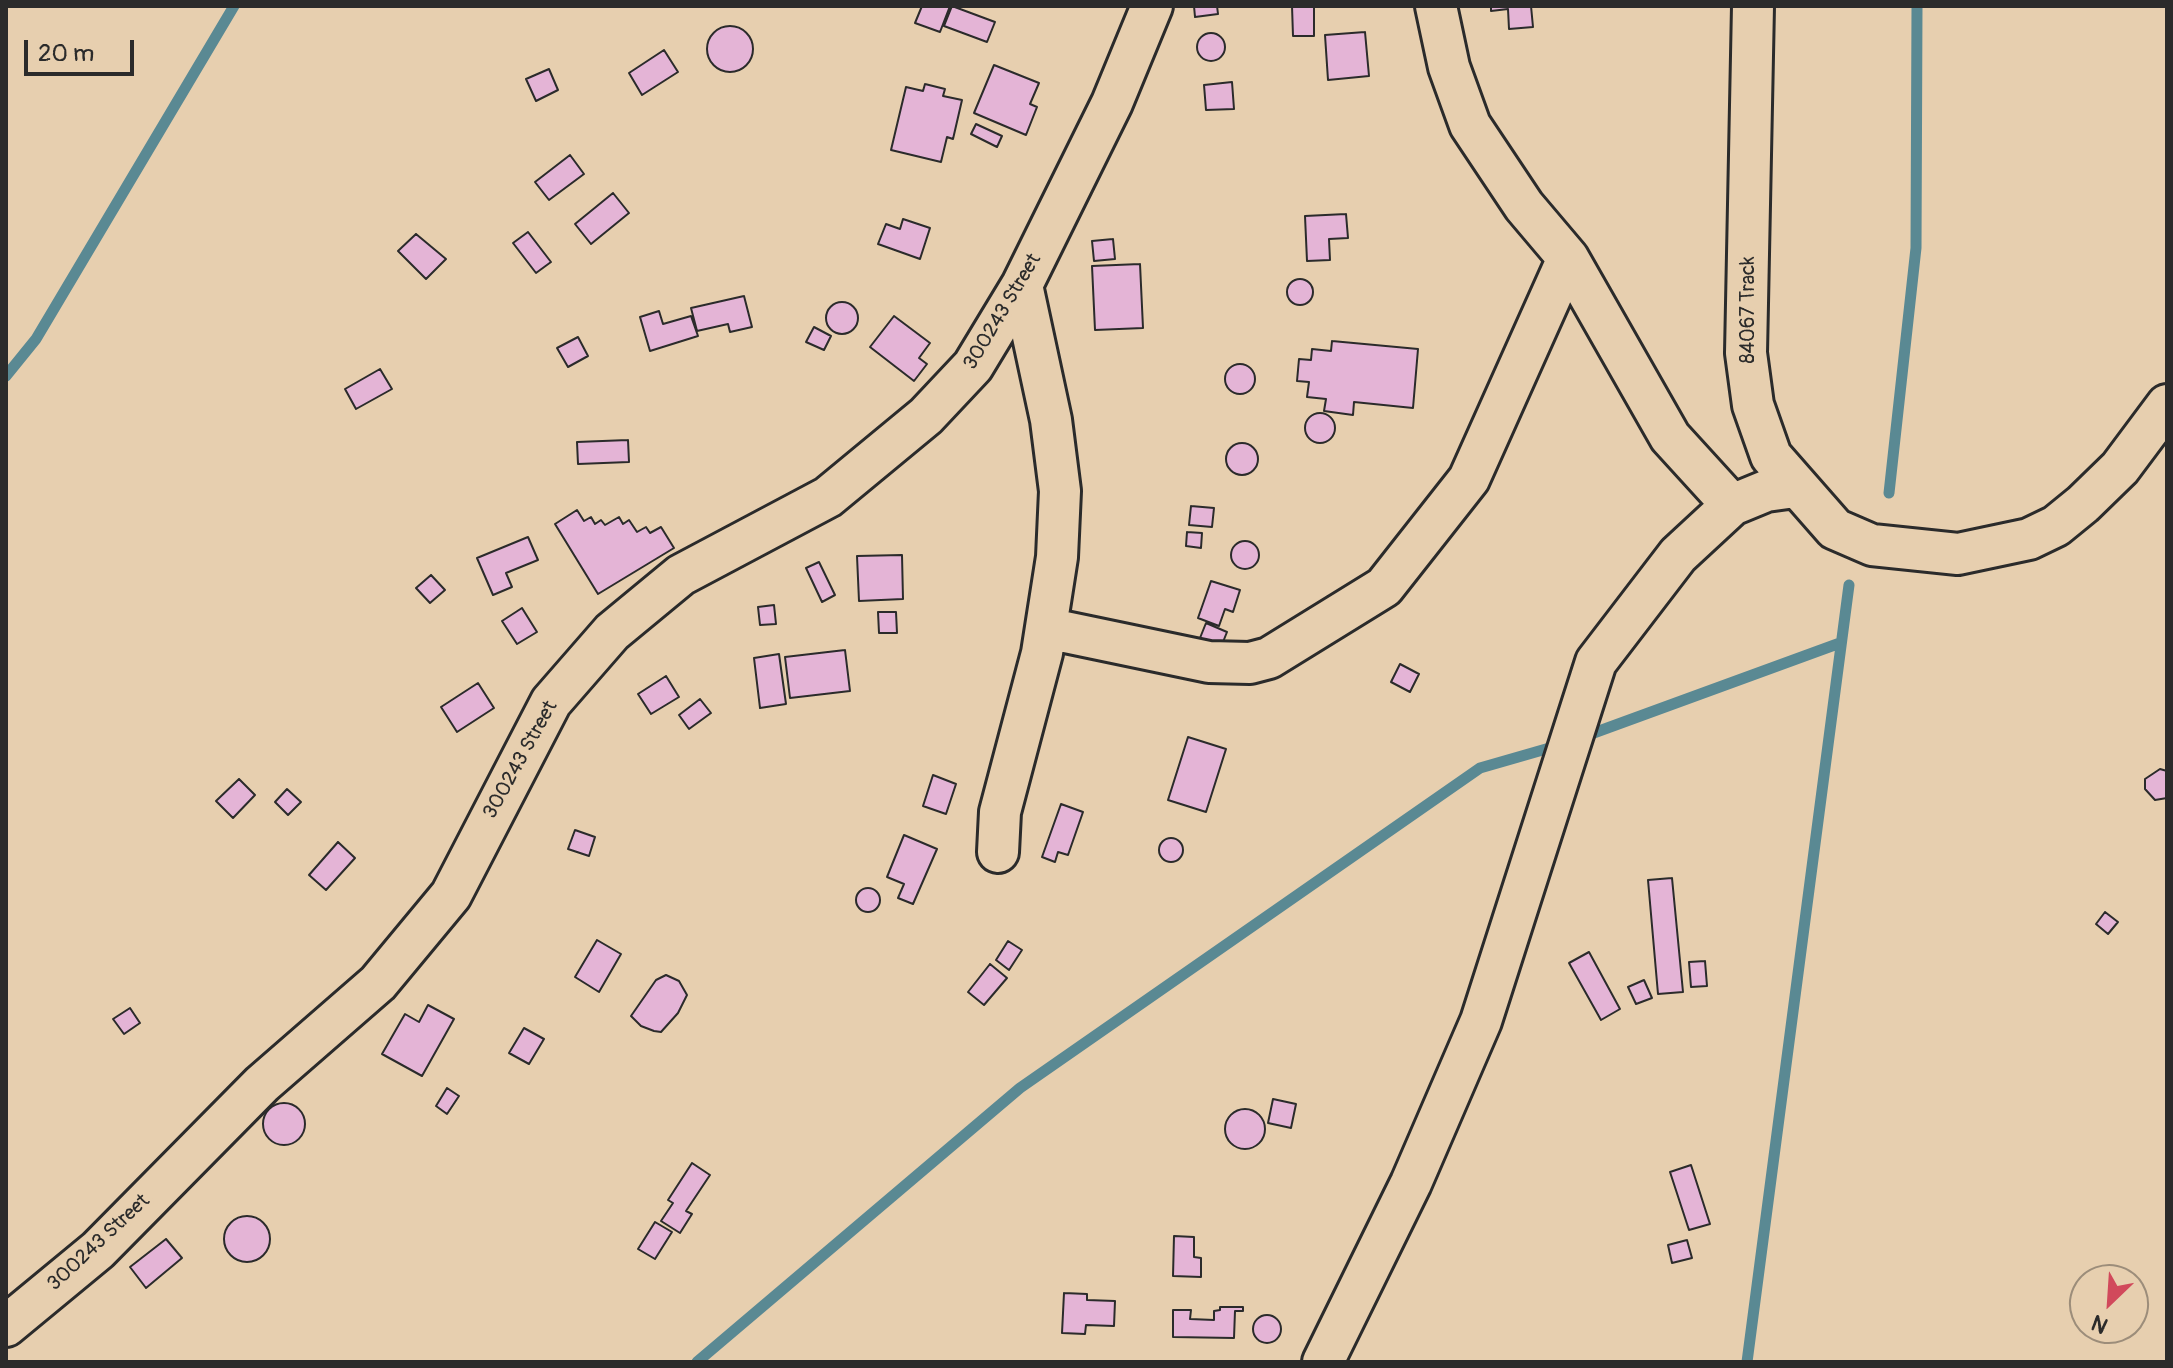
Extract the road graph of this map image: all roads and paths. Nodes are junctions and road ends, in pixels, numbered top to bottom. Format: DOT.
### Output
graph roads {
  1 [pos="1152,6"];
  2 [pos="1436,6"];
  3 [pos="1753,6"];
  4 [pos="1568,258"];
  5 [pos="1022,285"];
  6 [pos="2167,405"];
  7 [pos="1795,487"];
  8 [pos="1732,505"];
  9 [pos="1046,628"];
  10 [pos="998,852"];
  11 [pos="6,1326"];
  12 [pos="1323,1362"];
  1 -- 5 [label="street, 300243 Street"];
  2 -- 4 [label="street"];
  3 -- 7 [label="street, 84067 Track"];
  4 -- 8 [label="street"];
  4 -- 9 [label="street"];
  5 -- 9 [label="street"];
  5 -- 11 [label="street, 300243 Street"];
  6 -- 7 [label="street, 84067 Track"];
  7 -- 8 [label="street"];
  8 -- 12 [label="street"];
  9 -- 10 [label="street"];
}
